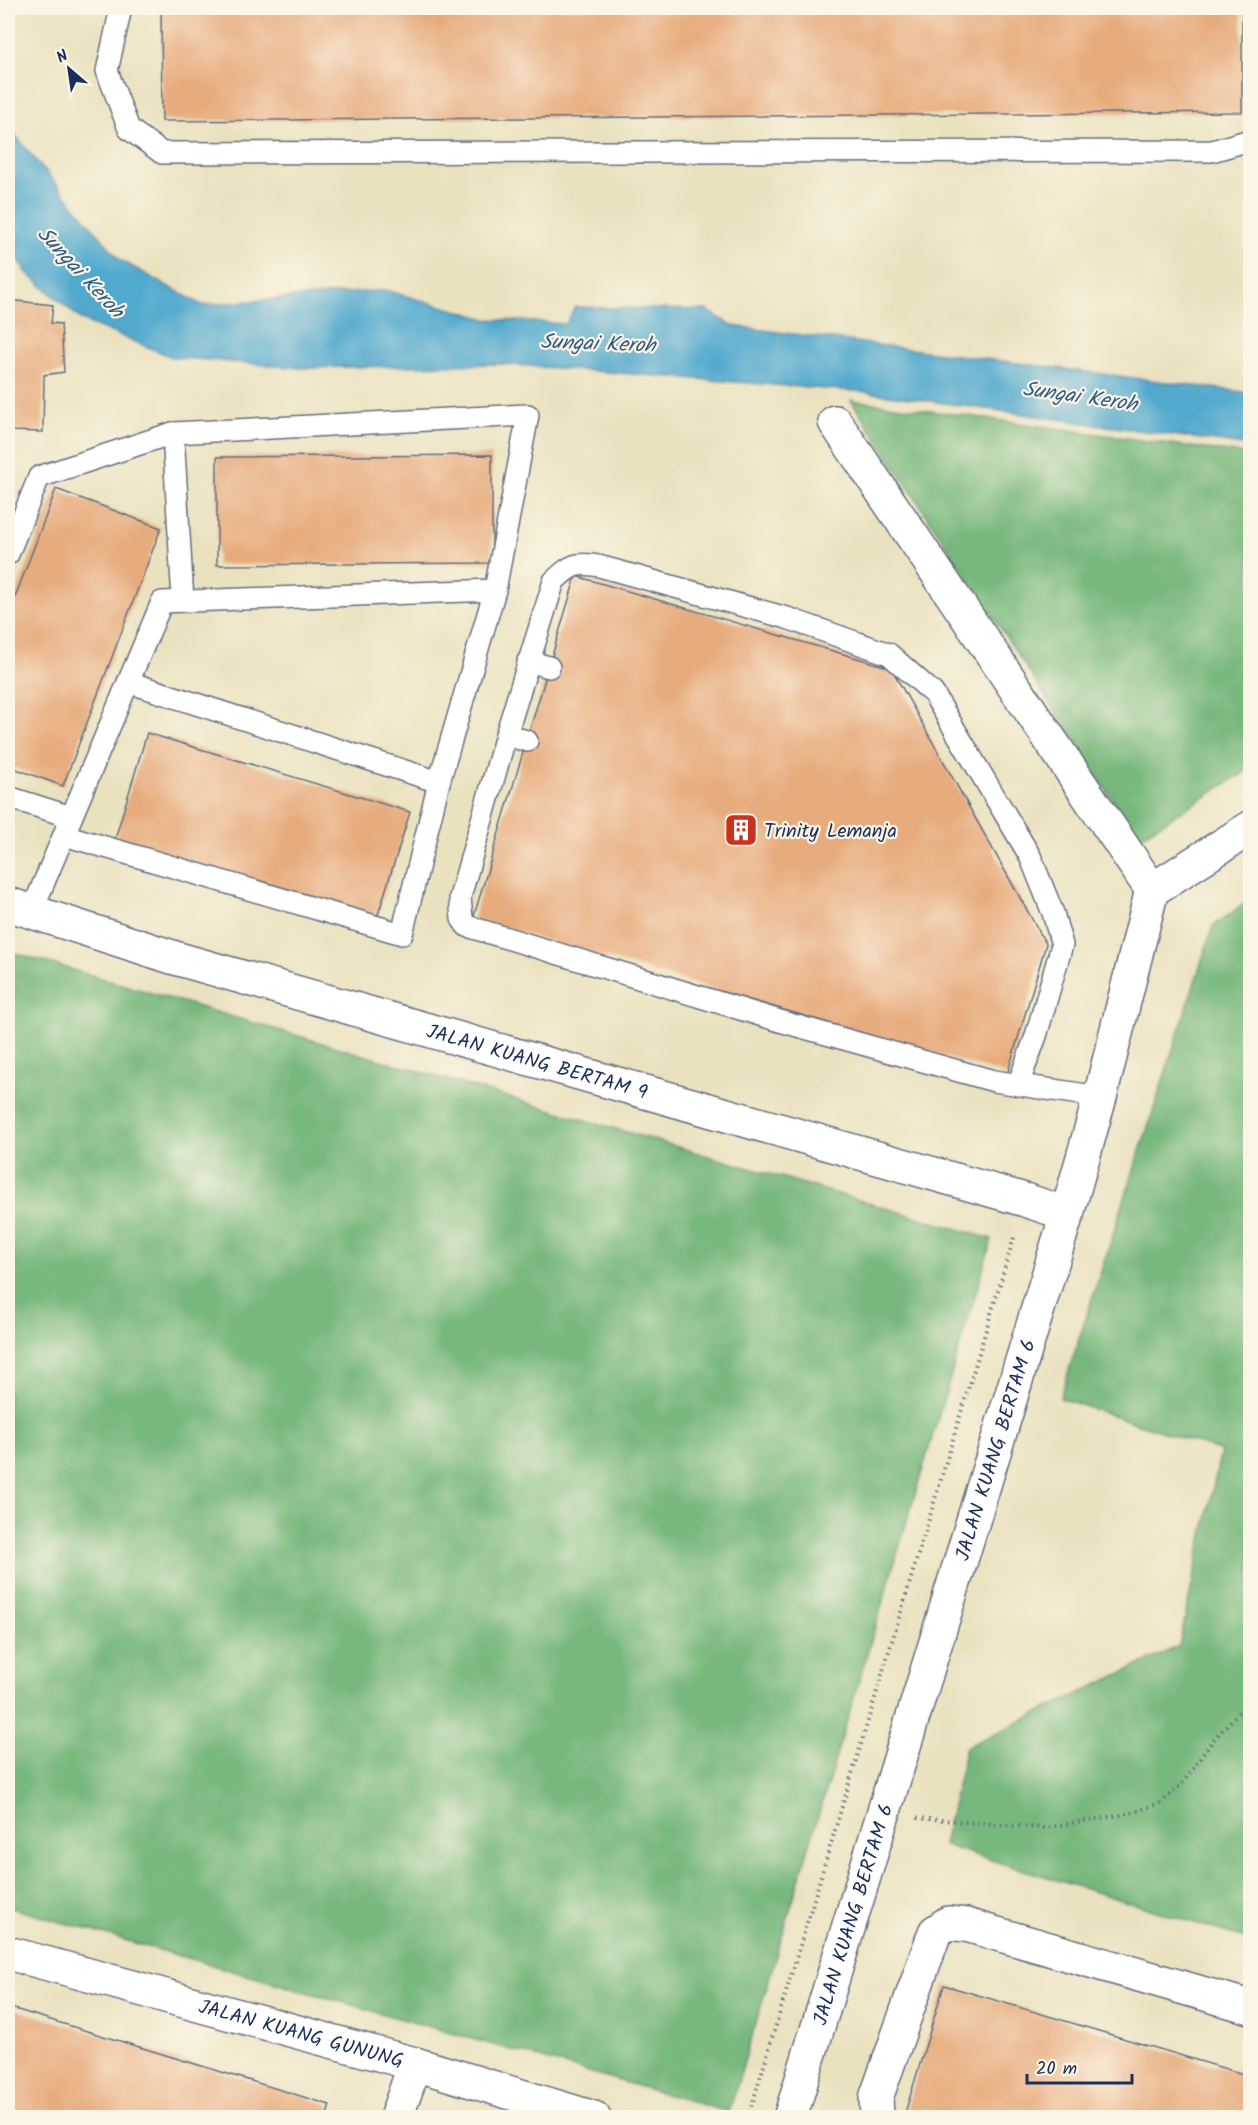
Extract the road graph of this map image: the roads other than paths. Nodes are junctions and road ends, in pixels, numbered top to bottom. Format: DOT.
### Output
graph roads {
  1 [pos="121,8"];
  2 [pos="1251,140"];
  3 [pos="835,422"];
  4 [pos="173,433"];
  5 [pos="8,554"];
  6 [pos="495,590"];
  7 [pos="183,601"];
  8 [pos="528,661"];
  9 [pos="549,667"];
  10 [pos="128,682"];
  11 [pos="506,735"];
  12 [pos="527,741"];
  13 [pos="439,782"];
  14 [pos="8,797"];
  15 [pos="67,826"];
  16 [pos="1251,828"];
  17 [pos="1152,890"];
  18 [pos="19,909"];
  19 [pos="1018,1085"];
  20 [pos="1100,1096"];
  21 [pos="1068,1214"];
  22 [pos="8,1953"];
  23 [pos="1251,2007"];
  24 [pos="415,2064"];
  25 [pos="396,2118"];
  26 [pos="594,2118"];
  27 [pos="790,2118"];
  28 [pos="879,2118"];
  1 -- 2 [label="lane"];
  3 -- 17 [label="street"];
  4 -- 5 [label="lane"];
  4 -- 6 [label="lane"];
  4 -- 7 [label="lane"];
  6 -- 7 [label="lane"];
  6 -- 13 [label="lane"];
  7 -- 10 [label="lane"];
  8 -- 9 [label="lane"];
  8 -- 11 [label="lane"];
  8 -- 19 [label="lane"];
  10 -- 13 [label="lane"];
  10 -- 15 [label="lane"];
  11 -- 12 [label="lane"];
  11 -- 19 [label="lane"];
  13 -- 15 [label="lane"];
  14 -- 15 [label="lane"];
  15 -- 18 [label="lane"];
  16 -- 17 [label="street"];
  17 -- 20 [label="street, JALAN KUANG BERTAM 6"];
  18 -- 21 [label="street, JALAN KUANG BERTAM 9"];
  19 -- 20 [label="lane"];
  20 -- 21 [label="street, JALAN KUANG BERTAM 6"];
  21 -- 27 [label="street, JALAN KUANG BERTAM 6"];
  22 -- 24 [label="street, JALAN KUANG GUNUNG"];
  23 -- 28 [label="street"];
  24 -- 25 [label="street"];
  24 -- 26 [label="street, JALAN KUANG GUNUNG"];
}
